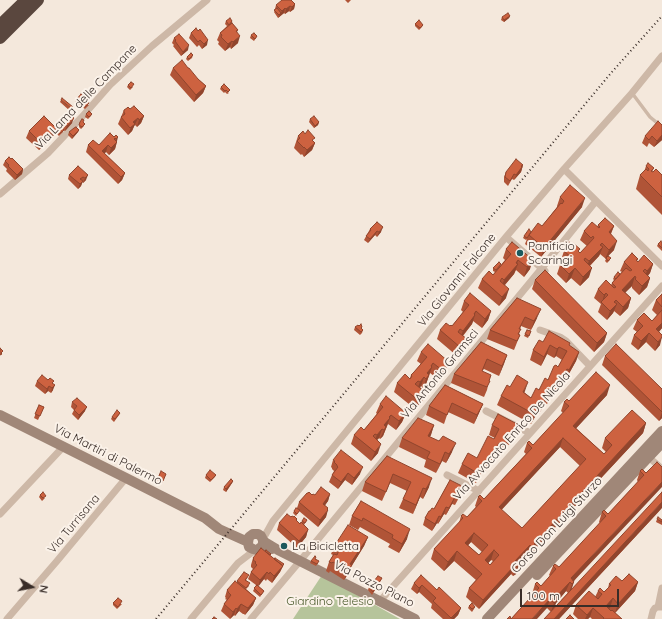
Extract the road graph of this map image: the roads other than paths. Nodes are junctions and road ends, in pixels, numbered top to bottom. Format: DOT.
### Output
graph roads {
  1 [pos="26,0"];
  2 [pos="38,0"];
  3 [pos="207,0"];
  4 [pos="0,25"];
  5 [pos="0,38"];
  6 [pos="662,56"];
  7 [pos="632,93"];
  8 [pos="662,127"];
  9 [pos="564,169"];
  10 [pos="0,194"];
  11 [pos="596,201"];
  12 [pos="506,237"];
  13 [pos="662,266"];
  14 [pos="542,268"];
  15 [pos="552,279"];
  16 [pos="662,286"];
  17 [pos="540,330"];
  18 [pos="607,336"];
  19 [pos="613,341"];
  20 [pos="618,347"];
  21 [pos="590,366"];
  22 [pos="486,411"];
  23 [pos="0,415"];
  24 [pos="662,431"];
  25 [pos="530,433"];
  26 [pos="662,443"];
  27 [pos="64,446"];
  28 [pos="647,453"];
  29 [pos="662,470"];
  30 [pos="448,474"];
  31 [pos="126,478"];
  32 [pos="478,491"];
  33 [pos="0,514"];
  34 [pos="205,518"];
  35 [pos="256,542"];
  36 [pos="300,561"];
  37 [pos="662,588"];
  38 [pos="379,602"];
  39 [pos="660,607"];
  40 [pos="7,619"];
  41 [pos="191,619"];
  42 [pos="251,619"];
  43 [pos="415,619"];
  44 [pos="487,619"];
  45 [pos="496,619"];
  46 [pos="651,619"];
  1 -- 4 [label="highway"];
  2 -- 5 [label="highway"];
  3 -- 10 [label="street, Via Lama delle Campane"];
  6 -- 7 [label="street, Via Giovanni Falcone"];
  7 -- 8 [label="lane"];
  7 -- 9 [label="street, Via Giovanni Falcone"];
  9 -- 11 [label="street"];
  9 -- 12 [label="street, Via Giovanni Falcone"];
  11 -- 13 [label="street"];
  11 -- 14 [label="street, Via Antonio Gramsci"];
  12 -- 14 [label="street"];
  12 -- 35 [label="street, Via Giovanni Falcone"];
  14 -- 15 [label="street"];
  14 -- 36 [label="street, Via Antonio Gramsci"];
  16 -- 19 [label="street, Via Avvocato Enrico De Nicola"];
  17 -- 21 [label="street"];
  18 -- 19 [label="street"];
  19 -- 20 [label="street"];
  19 -- 21 [label="street, Via Avvocato Enrico De Nicola"];
  21 -- 25 [label="street, Via Avvocato Enrico De Nicola"];
  22 -- 25 [label="street"];
  23 -- 27 [label="street, Via Martiri di Palermo"];
  24 -- 28 [label="street"];
  25 -- 32 [label="street, Via Avvocato Enrico De Nicola"];
  26 -- 28 [label="street"];
  27 -- 31 [label="street, Via Martiri di Palermo"];
  27 -- 33 [label="street"];
  28 -- 29 [label="street"];
  28 -- 44 [label="street, Corso Don Luigi Sturzo"];
  28 -- 45 [label="street, Corso Don Luigi Sturzo"];
  30 -- 32 [label="street"];
  31 -- 34 [label="street, Via Martiri di Palermo"];
  31 -- 40 [label="street, Via Turrisana"];
  32 -- 38 [label="street, Via Avvocato Enrico De Nicola"];
  34 -- 35 [label="street, Via Pozzo Piano"];
  35 -- 36 [label="street, Via Pozzo Piano"];
  35 -- 41 [label="street"];
  36 -- 38 [label="street, Via Pozzo Piano"];
  36 -- 42 [label="street, Via Antonio Gramsci"];
  37 -- 39 [label="street"];
  38 -- 43 [label="street, Via Pozzo Piano"];
  39 -- 46 [label="street"];
}
